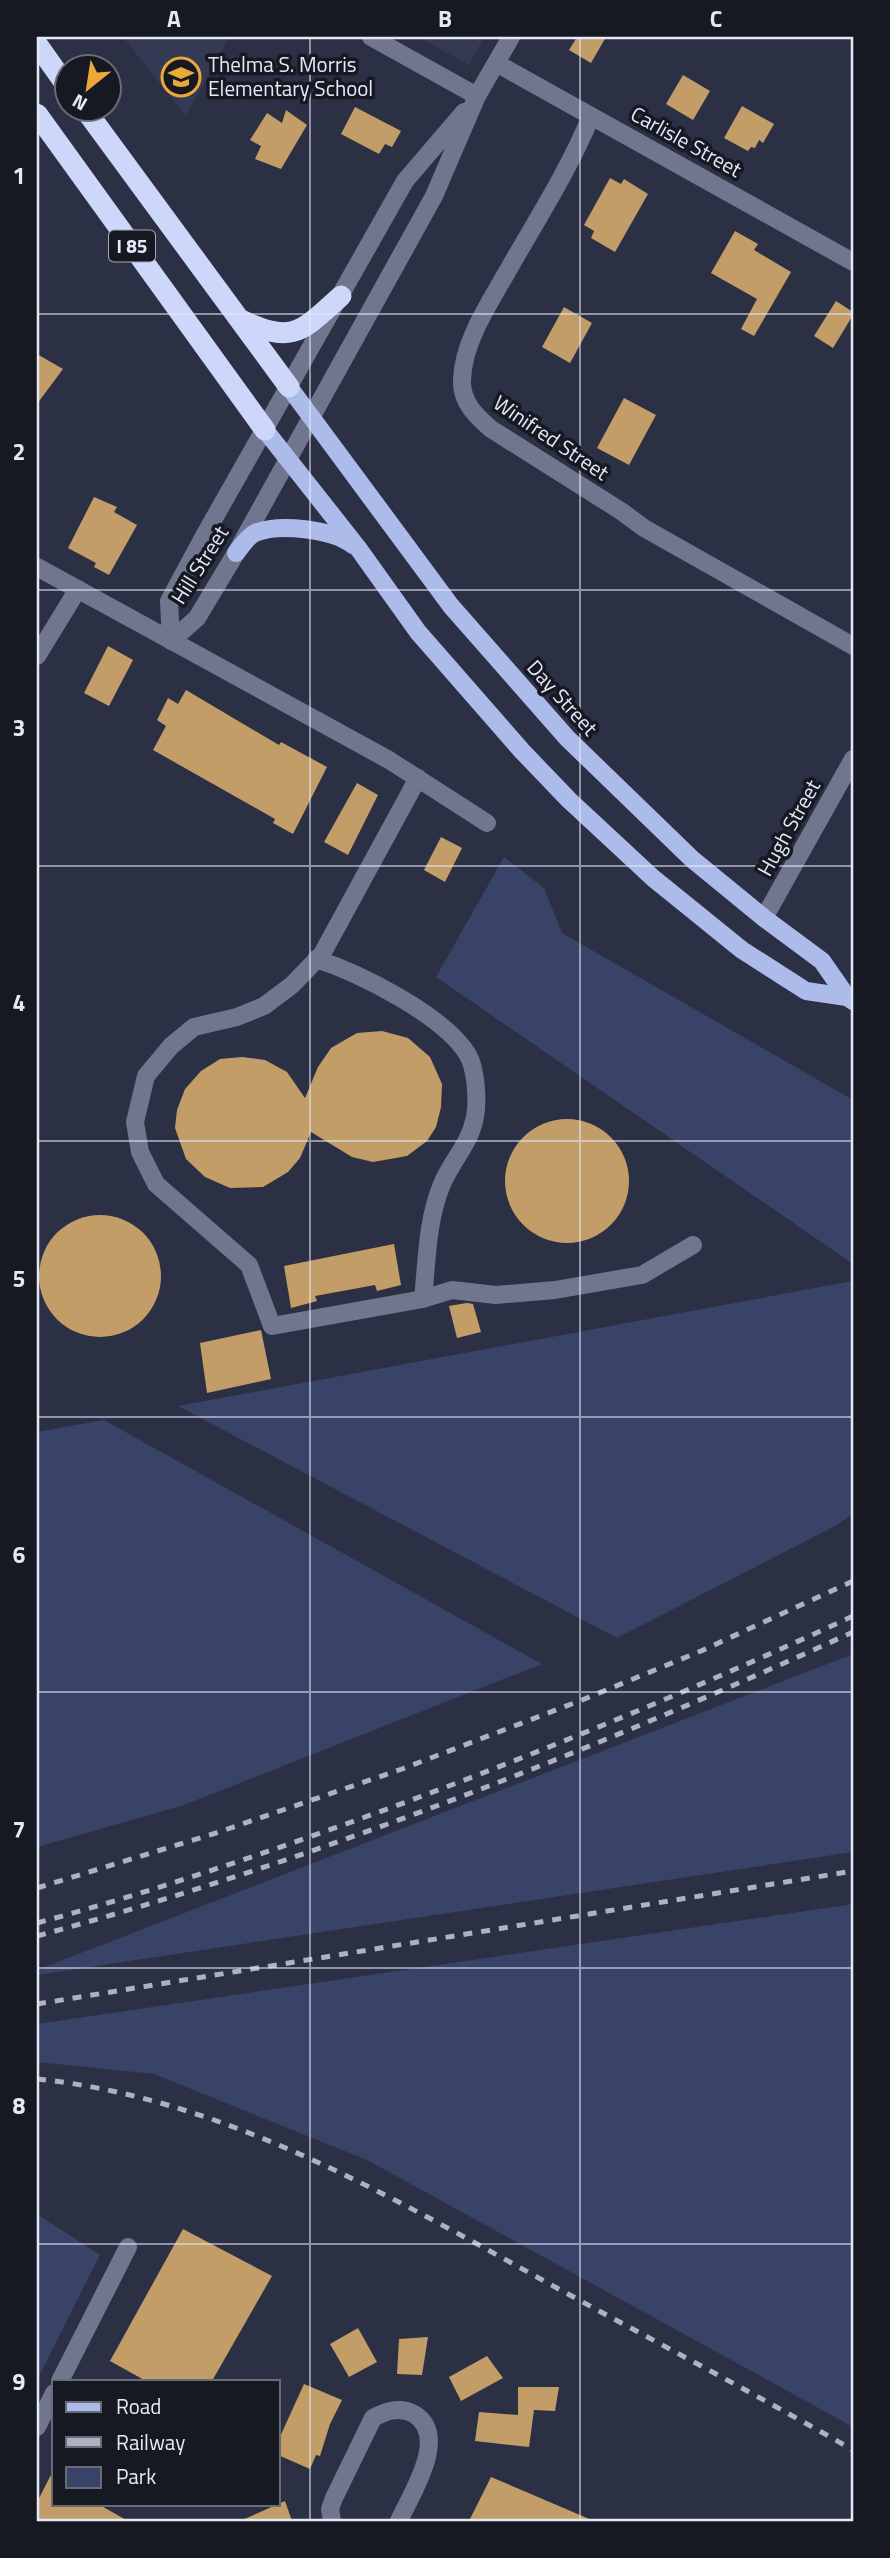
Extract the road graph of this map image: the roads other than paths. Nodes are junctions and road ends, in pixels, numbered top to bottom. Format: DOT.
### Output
graph roads {
  1 [pos="371,37"];
  2 [pos="511,37"];
  3 [pos="37,44"];
  4 [pos="496,63"];
  5 [pos="52,65"];
  6 [pos="477,96"];
  7 [pos="37,114"];
  8 [pos="591,116"];
  9 [pos="94,122"];
  10 [pos="853,262"];
  11 [pos="341,296"];
  12 [pos="239,319"];
  13 [pos="289,387"];
  14 [pos="312,417"];
  15 [pos="265,430"];
  16 [pos="287,458"];
  17 [pos="358,548"];
  18 [pos="236,553"];
  19 [pos="37,568"];
  20 [pos="78,589"];
  21 [pos="171,641"];
  22 [pos="853,646"];
  23 [pos="37,656"];
  24 [pos="853,760"];
  25 [pos="418,778"];
  26 [pos="487,823"];
  27 [pos="764,918"];
  28 [pos="316,959"];
  29 [pos="850,999"];
  30 [pos="693,1245"];
  31 [pos="423,1299"];
  32 [pos="128,2248"];
  33 [pos="61,2380"];
  34 [pos="52,2397"];
  35 [pos="37,2427"];
  36 [pos="332,2521"];
  37 [pos="399,2521"];
  1 -- 6 [label="street"];
  2 -- 4 [label="street, Hill Street"];
  3 -- 5 [label="highway"];
  4 -- 6 [label="street, Hill Street"];
  4 -- 8 [label="street, Carlisle Street"];
  6 -- 11 [label="street, Hill Street"];
  6 -- 14 [label="street, Hill Street"];
  7 -- 15 [label="highway, I 85"];
  8 -- 10 [label="street, Carlisle Street"];
  8 -- 22 [label="street, Winifred Street"];
  9 -- 12 [label="highway"];
  11 -- 12 [label="highway"];
  11 -- 13 [label="street, Hill Street"];
  12 -- 13 [label="highway"];
  13 -- 14 [label="main road, Day Street"];
  13 -- 15 [label="street, Hill Street"];
  14 -- 16 [label="street, Hill Street"];
  14 -- 27 [label="main road, Day Street"];
  15 -- 16 [label="main road, Day Street"];
  15 -- 21 [label="street, Hill Street"];
  16 -- 17 [label="main road, Day Street"];
  16 -- 18 [label="street, Hill Street"];
  17 -- 18 [label="main road"];
  17 -- 29 [label="main road, Day Street"];
  18 -- 21 [label="street, Hill Street"];
  19 -- 20 [label="street"];
  20 -- 21 [label="street"];
  20 -- 23 [label="street"];
  21 -- 25 [label="street"];
  24 -- 27 [label="street, Hugh Street"];
  25 -- 26 [label="street"];
  25 -- 28 [label="street"];
  27 -- 29 [label="main road, Day Street"];
  28 -- 31 [label="street"];
  28 -- 31 [label="street"];
  30 -- 31 [label="street"];
  32 -- 33 [label="street"];
  34 -- 35 [label="street"];
  36 -- 37 [label="street"];
}
